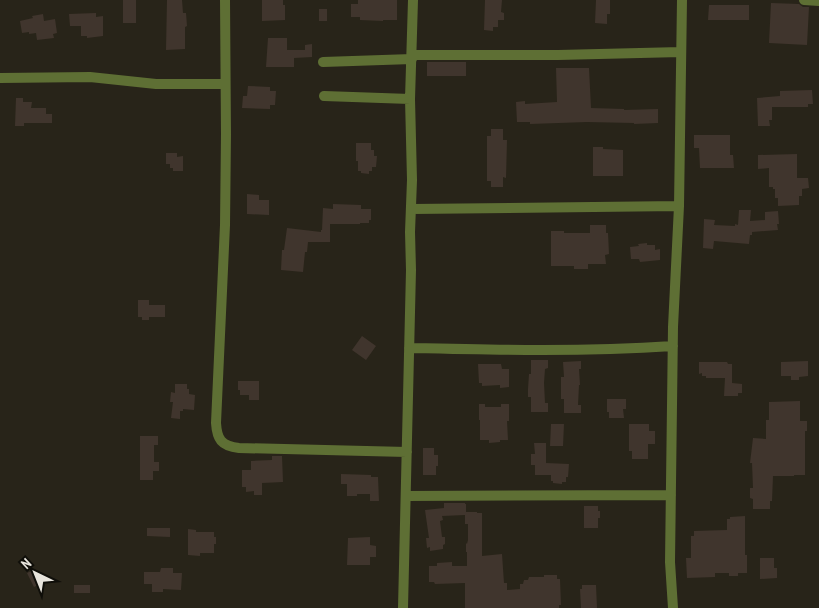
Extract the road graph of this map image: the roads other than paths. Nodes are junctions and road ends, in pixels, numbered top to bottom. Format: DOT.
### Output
graph roads {
  1 [pos="225,0"];
  2 [pos="414,0"];
  3 [pos="682,0"];
  4 [pos="804,0"];
  5 [pos="819,1"];
  6 [pos="681,52"];
  7 [pos="412,57"];
  8 [pos="323,62"];
  9 [pos="0,78"];
  10 [pos="225,84"];
  11 [pos="324,96"];
  12 [pos="410,99"];
  13 [pos="679,206"];
  14 [pos="412,209"];
  15 [pos="673,346"];
  16 [pos="409,348"];
  17 [pos="407,452"];
  18 [pos="406,496"];
  19 [pos="671,496"];
  20 [pos="403,608"];
  21 [pos="673,608"];
  1 -- 10 [label="street"];
  2 -- 7 [label="street"];
  3 -- 6 [label="street"];
  4 -- 5 [label="street"];
  6 -- 7 [label="street"];
  6 -- 13 [label="street"];
  7 -- 8 [label="street"];
  7 -- 12 [label="street"];
  9 -- 10 [label="street"];
  10 -- 17 [label="street"];
  11 -- 12 [label="street"];
  12 -- 14 [label="street"];
  13 -- 14 [label="street"];
  13 -- 15 [label="street"];
  14 -- 16 [label="street"];
  15 -- 16 [label="street"];
  15 -- 19 [label="street"];
  16 -- 17 [label="street"];
  17 -- 18 [label="street"];
  18 -- 19 [label="street"];
  18 -- 20 [label="street"];
  19 -- 21 [label="street"];
}
